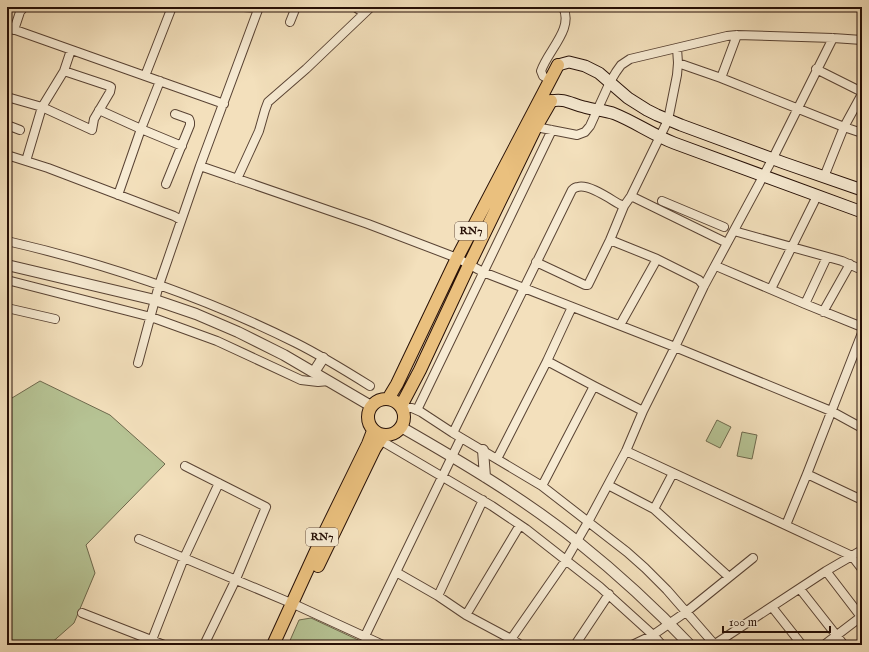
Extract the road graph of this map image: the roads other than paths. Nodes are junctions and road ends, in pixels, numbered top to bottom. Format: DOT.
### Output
graph roads {
  1 [pos="24,7"];
  2 [pos="172,7"];
  3 [pos="244,7"];
  4 [pos="259,7"];
  5 [pos="296,7"];
  6 [pos="354,7"];
  7 [pos="372,7"];
  8 [pos="563,7"];
  9 [pos="364,13"];
  10 [pos="290,22"];
  11 [pos="10,28"];
  12 [pos="737,35"];
  13 [pos="833,38"];
  14 [pos="862,40"];
  15 [pos="676,48"];
  16 [pos="71,50"];
  17 [pos="678,63"];
  18 [pos="558,65"];
  19 [pos="816,69"];
  20 [pos="64,70"];
  21 [pos="146,76"];
  22 [pos="721,78"];
  23 [pos="550,80"];
  24 [pos="160,81"];
  25 [pos="610,82"];
  26 [pos="862,93"];
  27 [pos="7,97"];
  28 [pos="551,101"];
  29 [pos="224,104"];
  30 [pos="42,107"];
  31 [pos="797,108"];
  32 [pos="99,110"];
  33 [pos="597,110"];
  34 [pos="174,114"];
  35 [pos="668,120"];
  36 [pos="7,126"];
  37 [pos="536,127"];
  38 [pos="844,127"];
  39 [pos="20,130"];
  40 [pos="141,130"];
  41 [pos="552,130"];
  42 [pos="862,133"];
  43 [pos="659,138"];
  44 [pos="182,146"];
  45 [pos="7,155"];
  46 [pos="773,158"];
  47 [pos="26,161"];
  48 [pos="200,166"];
  49 [pos="763,176"];
  50 [pos="824,177"];
  51 [pos="237,179"];
  52 [pos="166,184"];
  53 [pos="862,190"];
  54 [pos="118,195"];
  55 [pos="631,196"];
  56 [pos="817,196"];
  57 [pos="662,201"];
  58 [pos="624,206"];
  59 [pos="862,212"];
  60 [pos="696,215"];
  61 [pos="181,220"];
  62 [pos="692,225"];
  63 [pos="724,227"];
  64 [pos="734,232"];
  65 [pos="610,240"];
  66 [pos="7,241"];
  67 [pos="727,243"];
  68 [pos="791,248"];
  69 [pos="827,257"];
  70 [pos="457,258"];
  71 [pos="657,259"];
  72 [pos="536,262"];
  73 [pos="850,264"];
  74 [pos="7,265"];
  75 [pos="469,265"];
  76 [pos="716,266"];
  77 [pos="862,270"];
  78 [pos="483,272"];
  79 [pos="7,280"];
  80 [pos="159,285"];
  81 [pos="704,286"];
  82 [pos="523,288"];
  83 [pos="771,289"];
  84 [pos="155,300"];
  85 [pos="805,304"];
  86 [pos="572,307"];
  87 [pos="7,308"];
  88 [pos="823,312"];
  89 [pos="151,317"];
  90 [pos="55,319"];
  91 [pos="620,326"];
  92 [pos="862,327"];
  93 [pos="862,332"];
  94 [pos="676,347"];
  95 [pos="323,358"];
  96 [pos="547,361"];
  97 [pos="138,363"];
  98 [pos="314,372"];
  99 [pos="329,381"];
  100 [pos="370,386"];
  101 [pos="594,386"];
  102 [pos="388,399"];
  103 [pos="372,406"];
  104 [pos="401,407"];
  105 [pos="417,410"];
  106 [pos="643,410"];
  107 [pos="831,411"];
  108 [pos="401,427"];
  109 [pos="862,428"];
  110 [pos="453,433"];
  111 [pos="379,435"];
  112 [pos="462,438"];
  113 [pos="483,450"];
  114 [pos="626,451"];
  115 [pos="452,457"];
  116 [pos="497,459"];
  117 [pos="185,466"];
  118 [pos="673,473"];
  119 [pos="807,474"];
  120 [pos="442,477"];
  121 [pos="485,477"];
  122 [pos="219,483"];
  123 [pos="608,485"];
  124 [pos="542,486"];
  125 [pos="483,500"];
  126 [pos="862,500"];
  127 [pos="654,509"];
  128 [pos="588,522"];
  129 [pos="520,525"];
  130 [pos="786,525"];
  131 [pos="139,539"];
  132 [pos="577,541"];
  133 [pos="862,550"];
  134 [pos="852,556"];
  135 [pos="184,558"];
  136 [pos="753,558"];
  137 [pos="566,560"];
  138 [pos="862,568"];
  139 [pos="826,571"];
  140 [pos="396,572"];
  141 [pos="729,577"];
  142 [pos="236,579"];
  143 [pos="800,589"];
  144 [pos="609,594"];
  145 [pos="438,596"];
  146 [pos="295,604"];
  147 [pos="772,607"];
  148 [pos="686,612"];
  149 [pos="82,613"];
  150 [pos="466,615"];
  151 [pos="862,617"];
  152 [pos="669,624"];
  153 [pos="653,635"];
  154 [pos="836,635"];
  155 [pos="365,636"];
  156 [pos="509,642"];
  157 [pos="151,643"];
  158 [pos="164,645"];
  159 [pos="204,645"];
  160 [pos="274,645"];
  161 [pos="280,645"];
  162 [pos="383,645"];
  163 [pos="520,645"];
  164 [pos="575,645"];
  165 [pos="632,645"];
  166 [pos="662,645"];
  167 [pos="690,645"];
  168 [pos="715,645"];
  169 [pos="802,645"];
  170 [pos="824,645"];
  171 [pos="844,645"];
  1 -- 11 [label="street"];
  2 -- 21 [label="street"];
  3 -- 4 [label="street"];
  4 -- 29 [label="street"];
  5 -- 10 [label="street"];
  6 -- 9 [label="street"];
  7 -- 9 [label="street"];
  8 -- 23 [label="street"];
  9 -- 51 [label="street"];
  11 -- 16 [label="street"];
  12 -- 13 [label="street"];
  12 -- 15 [label="street"];
  12 -- 22 [label="street"];
  13 -- 14 [label="street"];
  13 -- 19 [label="street"];
  15 -- 17 [label="street"];
  15 -- 25 [label="street"];
  16 -- 20 [label="street"];
  16 -- 21 [label="street"];
  17 -- 22 [label="street"];
  17 -- 35 [label="street"];
  18 -- 23 [label="main road, RN7"];
  18 -- 25 [label="main road"];
  19 -- 26 [label="street"];
  19 -- 31 [label="street"];
  20 -- 30 [label="street"];
  20 -- 32 [label="street"];
  21 -- 24 [label="street"];
  22 -- 31 [label="street"];
  23 -- 70 [label="main road, RN7"];
  24 -- 29 [label="street"];
  24 -- 40 [label="street"];
  25 -- 33 [label="street"];
  25 -- 35 [label="main road"];
  26 -- 38 [label="street"];
  27 -- 30 [label="street"];
  28 -- 33 [label="main road"];
  28 -- 37 [label="main road, RN7"];
  29 -- 48 [label="street"];
  30 -- 32 [label="street"];
  30 -- 47 [label="street"];
  31 -- 38 [label="street"];
  31 -- 46 [label="street"];
  32 -- 40 [label="street"];
  33 -- 41 [label="street"];
  33 -- 43 [label="main road"];
  34 -- 44 [label="street"];
  35 -- 43 [label="street"];
  35 -- 46 [label="main road"];
  36 -- 39 [label="street"];
  37 -- 41 [label="street"];
  37 -- 75 [label="main road, RN7"];
  38 -- 42 [label="street"];
  38 -- 50 [label="street"];
  40 -- 44 [label="street"];
  40 -- 54 [label="street"];
  41 -- 78 [label="street"];
  43 -- 49 [label="main road"];
  43 -- 55 [label="street"];
  44 -- 52 [label="street"];
  45 -- 47 [label="street"];
  46 -- 49 [label="street"];
  46 -- 50 [label="main road"];
  47 -- 54 [label="street"];
  48 -- 51 [label="street"];
  48 -- 61 [label="street"];
  49 -- 56 [label="main road"];
  49 -- 64 [label="street"];
  50 -- 53 [label="main road"];
  51 -- 70 [label="street"];
  54 -- 61 [label="street"];
  55 -- 58 [label="street"];
  55 -- 62 [label="street"];
  56 -- 59 [label="main road"];
  56 -- 68 [label="street"];
  57 -- 60 [label="street"];
  58 -- 65 [label="street"];
  58 -- 72 [label="street"];
  60 -- 62 [label="street"];
  60 -- 63 [label="street"];
  61 -- 80 [label="street"];
  62 -- 67 [label="street"];
  64 -- 67 [label="street"];
  64 -- 68 [label="street"];
  65 -- 71 [label="street"];
  65 -- 72 [label="street"];
  66 -- 80 [label="street"];
  67 -- 76 [label="street"];
  68 -- 69 [label="street"];
  68 -- 83 [label="street"];
  69 -- 73 [label="street"];
  69 -- 85 [label="street"];
  70 -- 75 [label="street"];
  70 -- 102 [label="main road, RN7"];
  71 -- 81 [label="street"];
  71 -- 91 [label="street"];
  72 -- 82 [label="street"];
  73 -- 77 [label="street"];
  73 -- 88 [label="street"];
  74 -- 84 [label="street"];
  75 -- 78 [label="street"];
  75 -- 104 [label="main road, RN7"];
  76 -- 81 [label="street"];
  76 -- 83 [label="street"];
  78 -- 82 [label="street"];
  78 -- 105 [label="street"];
  79 -- 89 [label="street"];
  80 -- 84 [label="street"];
  80 -- 95 [label="street"];
  81 -- 94 [label="street"];
  82 -- 86 [label="street"];
  82 -- 110 [label="street"];
  83 -- 85 [label="street"];
  84 -- 89 [label="street"];
  84 -- 98 [label="street"];
  85 -- 88 [label="street"];
  86 -- 91 [label="street"];
  86 -- 96 [label="street"];
  87 -- 90 [label="street"];
  88 -- 92 [label="street"];
  89 -- 97 [label="street"];
  89 -- 99 [label="street"];
  91 -- 94 [label="street"];
  93 -- 107 [label="street"];
  94 -- 106 [label="street"];
  94 -- 107 [label="street"];
  95 -- 98 [label="street"];
  95 -- 100 [label="street"];
  96 -- 101 [label="street"];
  96 -- 116 [label="street"];
  98 -- 99 [label="street"];
  99 -- 103 [label="street"];
  101 -- 106 [label="street"];
  101 -- 124 [label="street"];
  102 -- 103 [label="main road"];
  102 -- 104 [label="main road"];
  103 -- 111 [label="main road"];
  104 -- 105 [label="street"];
  104 -- 108 [label="main road"];
  105 -- 110 [label="street"];
  106 -- 114 [label="street"];
  107 -- 109 [label="street"];
  107 -- 119 [label="street"];
  108 -- 111 [label="main road"];
  108 -- 115 [label="street"];
  110 -- 112 [label="street"];
  111 -- 120 [label="street"];
  111 -- 146 [label="main road, RN7"];
  112 -- 113 [label="street"];
  112 -- 115 [label="street"];
  113 -- 116 [label="street"];
  113 -- 121 [label="street"];
  114 -- 118 [label="street"];
  114 -- 123 [label="street"];
  115 -- 120 [label="street"];
  115 -- 121 [label="street"];
  116 -- 124 [label="street"];
  117 -- 122 [label="street"];
  118 -- 127 [label="street"];
  118 -- 130 [label="street"];
  119 -- 126 [label="street"];
  119 -- 130 [label="street"];
  120 -- 125 [label="street"];
  120 -- 140 [label="street"];
  121 -- 132 [label="street"];
  122 -- 135 [label="street"];
  122 -- 142 [label="street"];
  123 -- 127 [label="street"];
  123 -- 128 [label="street"];
  124 -- 128 [label="street"];
  125 -- 129 [label="street"];
  125 -- 145 [label="street"];
  127 -- 141 [label="street"];
  128 -- 132 [label="street"];
  128 -- 148 [label="street"];
  129 -- 137 [label="street"];
  129 -- 150 [label="street"];
  130 -- 134 [label="street"];
  131 -- 135 [label="street"];
  132 -- 137 [label="street"];
  132 -- 152 [label="street"];
  133 -- 134 [label="street"];
  134 -- 138 [label="street"];
  134 -- 139 [label="street"];
  135 -- 142 [label="street"];
  135 -- 157 [label="street"];
  136 -- 141 [label="street"];
  137 -- 144 [label="street"];
  137 -- 156 [label="street"];
  139 -- 143 [label="street"];
  139 -- 151 [label="street"];
  140 -- 145 [label="street"];
  140 -- 155 [label="street"];
  141 -- 148 [label="street"];
  142 -- 146 [label="street"];
  142 -- 159 [label="street"];
  143 -- 147 [label="street"];
  143 -- 154 [label="street"];
  144 -- 153 [label="street"];
  144 -- 164 [label="street"];
  145 -- 150 [label="street"];
  146 -- 155 [label="street"];
  146 -- 160 [label="main road, RN7"];
  146 -- 161 [label="main road, RN7"];
  147 -- 168 [label="street"];
  147 -- 169 [label="street"];
  148 -- 152 [label="street"];
  148 -- 168 [label="street"];
  149 -- 157 [label="street"];
  150 -- 156 [label="street"];
  151 -- 154 [label="street"];
  152 -- 153 [label="street"];
  152 -- 167 [label="street"];
  153 -- 165 [label="street"];
  153 -- 166 [label="street"];
  154 -- 170 [label="street"];
  154 -- 171 [label="street"];
  155 -- 162 [label="street"];
  156 -- 163 [label="street"];
  157 -- 158 [label="street"];
}
